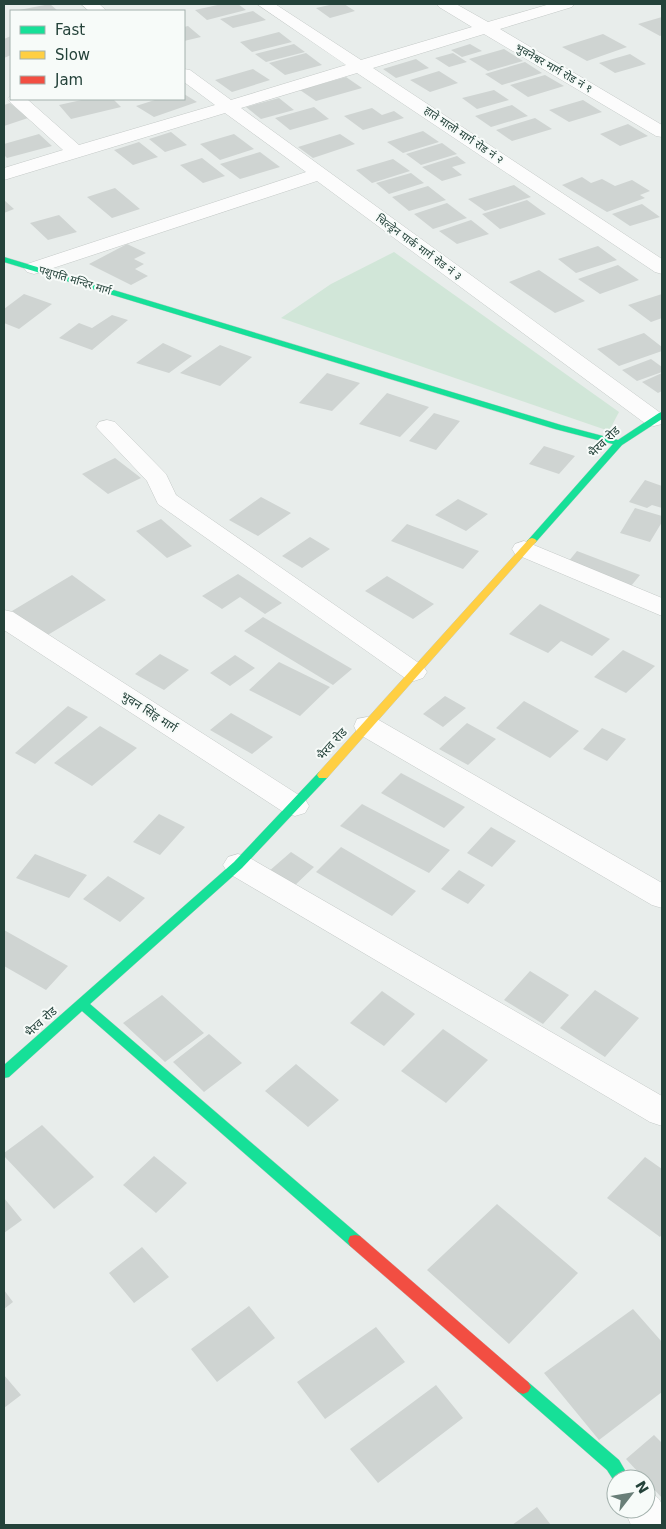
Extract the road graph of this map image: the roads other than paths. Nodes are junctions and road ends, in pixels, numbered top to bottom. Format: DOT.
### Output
graph roads {
  1 [pos="265,4"];
  2 [pos="445,4"];
  3 [pos="566,4"];
  4 [pos="486,28"];
  5 [pos="361,66"];
  6 [pos="185,75"];
  7 [pos="18,100"];
  8 [pos="228,106"];
  9 [pos="662,132"];
  10 [pos="76,152"];
  11 [pos="4,174"];
  12 [pos="319,174"];
  13 [pos="4,259"];
  14 [pos="34,268"];
  15 [pos="662,268"];
  16 [pos="658,417"];
  17 [pos="107,427"];
  18 [pos="619,443"];
  19 [pos="524,549"];
  20 [pos="662,608"];
  21 [pos="4,618"];
  22 [pos="414,672"];
  23 [pos="367,726"];
  24 [pos="295,806"];
  25 [pos="238,865"];
  26 [pos="662,897"];
  27 [pos="82,1004"];
  28 [pos="4,1073"];
  29 [pos="662,1112"];
  30 [pos="616,1469"];
  1 -- 5 [label="street, हाते मालो मार्ग रोड नं २"];
  2 -- 4 [label="street, भुवनेश्वर मार्ग रोड नं १"];
  3 -- 4 [label="street"];
  4 -- 5 [label="street"];
  4 -- 9 [label="street, भुवनेश्वर मार्ग रोड नं १"];
  5 -- 8 [label="street"];
  5 -- 15 [label="street, हाते मालो मार्ग रोड नं २"];
  6 -- 8 [label="street, चिल्ड्रेन पार्क मार्ग रोड नं ३"];
  7 -- 10 [label="street"];
  8 -- 10 [label="street"];
  8 -- 12 [label="street, चिल्ड्रेन पार्क मार्ग रोड नं ३"];
  10 -- 11 [label="street"];
  12 -- 14 [label="street"];
  12 -- 16 [label="street, चिल्ड्रेन पार्क मार्ग रोड नं ३"];
  13 -- 14 [label="street, पशुपति मन्दिर मार्ग"];
  14 -- 18 [label="street, पशुपति मन्दिर मार्ग"];
  16 -- 18 [label="street, भैरव रोड"];
  17 -- 22 [label="street"];
  18 -- 19 [label="street, भैरव रोड"];
  19 -- 20 [label="street"];
  19 -- 22 [label="street, भैरव रोड"];
  21 -- 24 [label="street, भुवन सिंह मार्ग"];
  22 -- 23 [label="street, भैरव रोड"];
  23 -- 24 [label="street, भैरव रोड"];
  23 -- 26 [label="street"];
  24 -- 25 [label="street, भैरव रोड"];
  25 -- 27 [label="street, भैरव रोड"];
  25 -- 29 [label="street"];
  27 -- 28 [label="street, भैरव रोड"];
  27 -- 30 [label="street"];
}
